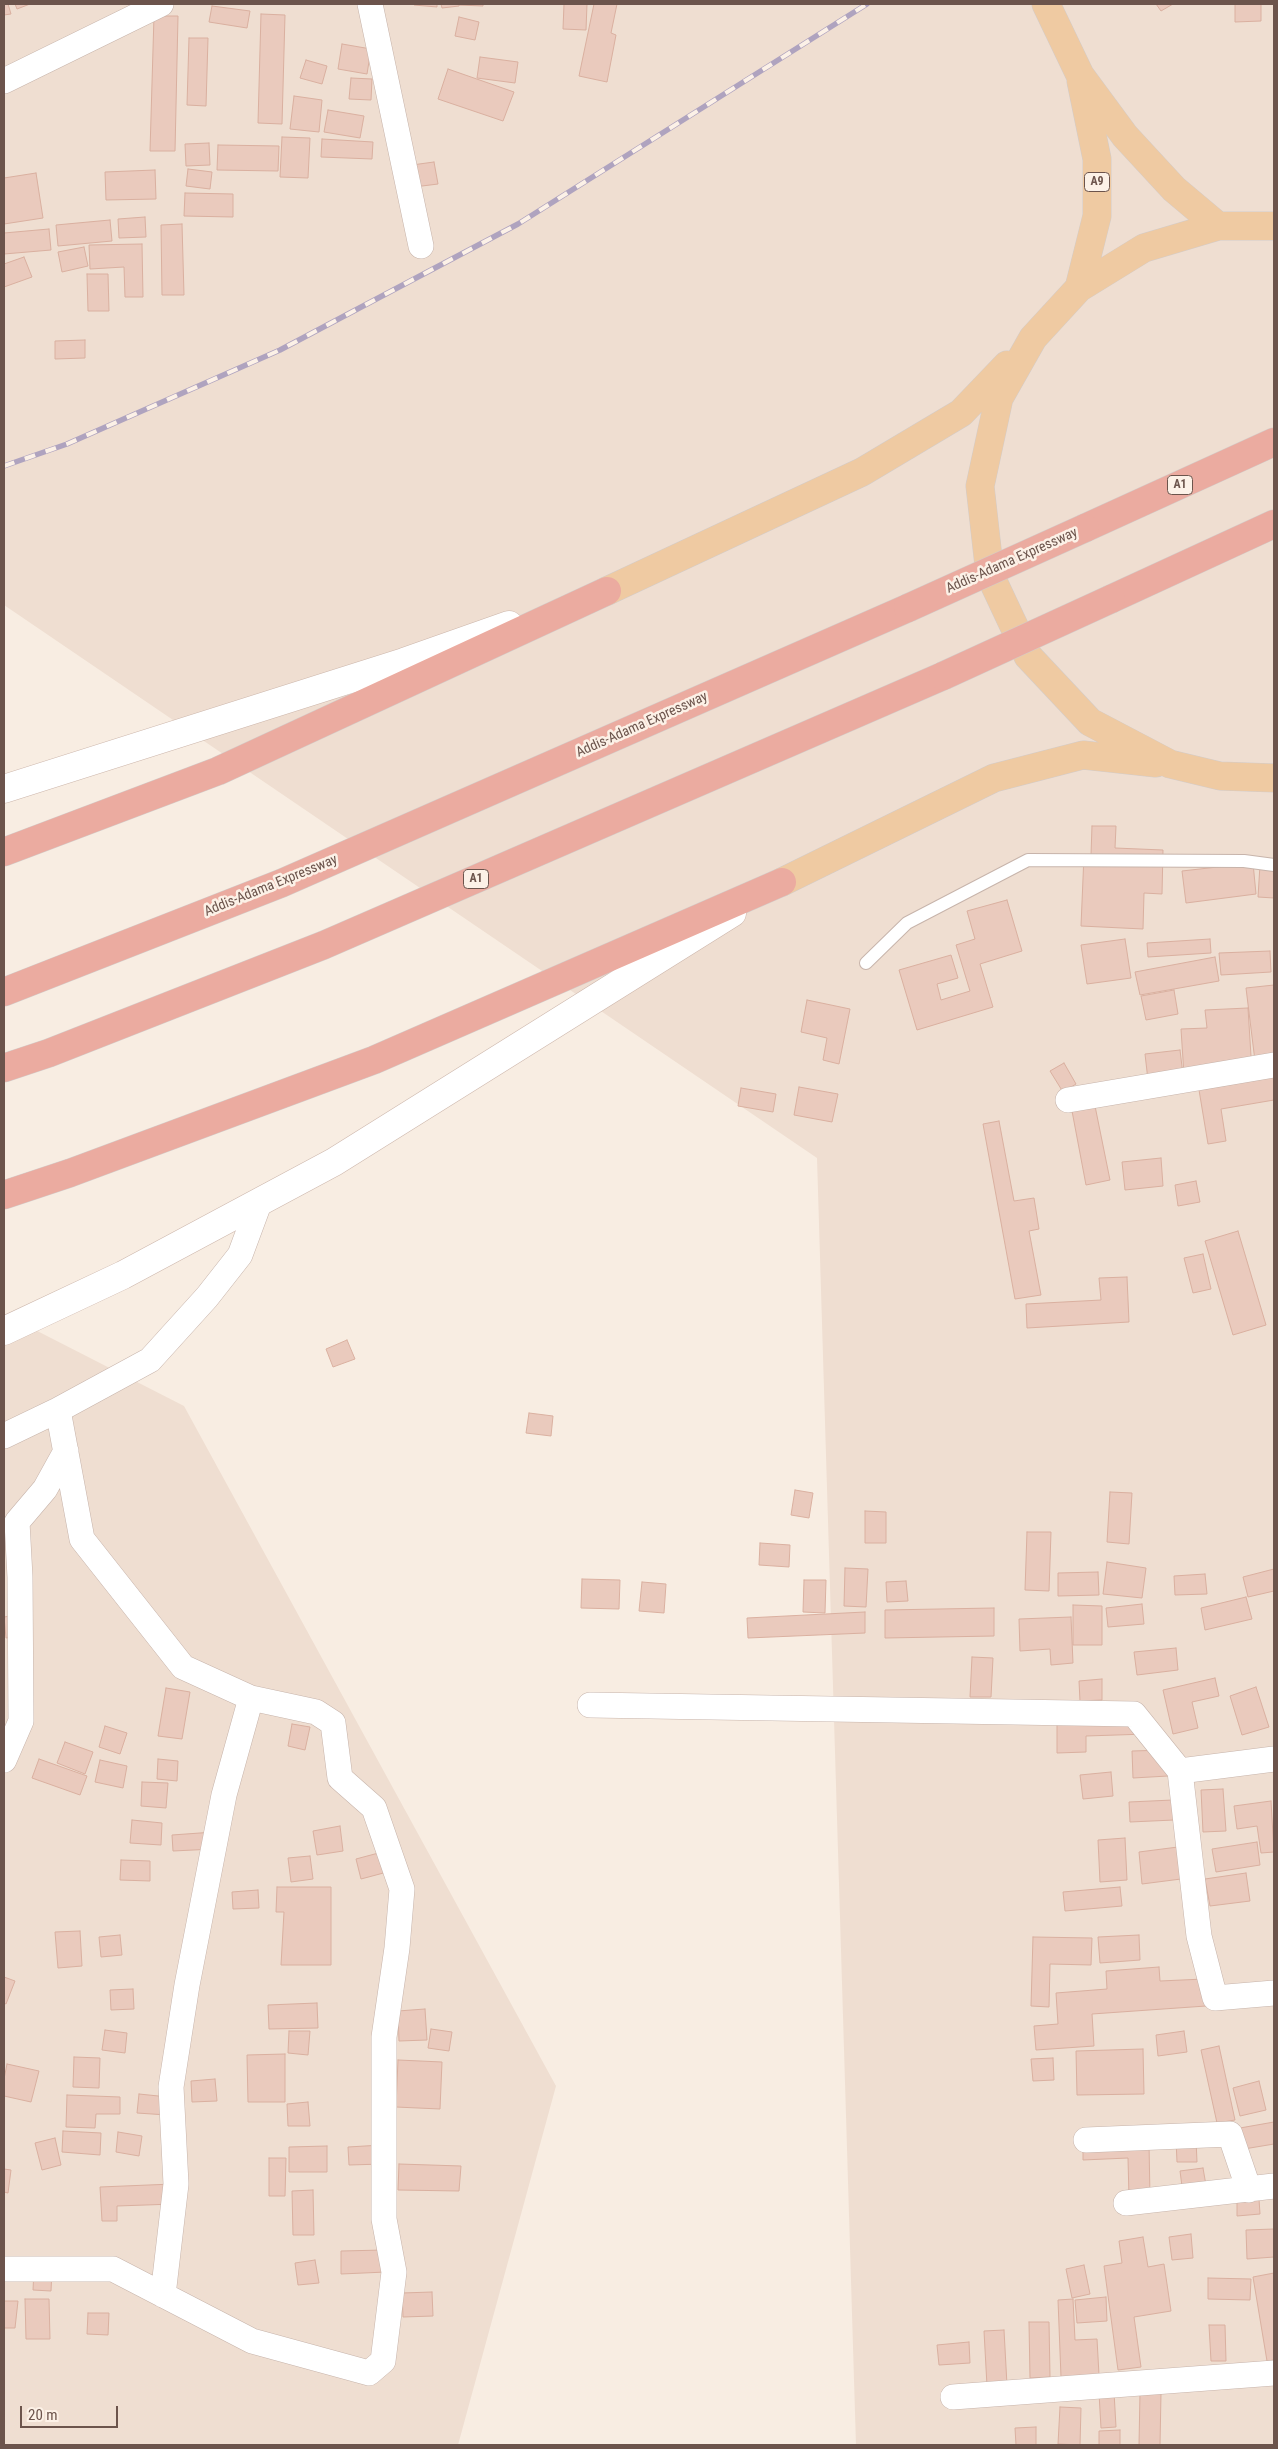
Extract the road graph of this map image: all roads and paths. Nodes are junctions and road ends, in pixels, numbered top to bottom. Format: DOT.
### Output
graph roads {
  1 [pos="161,4"];
  2 [pos="370,4"];
  3 [pos="1046,4"];
  4 [pos="1080,75"];
  5 [pos="4,81"];
  6 [pos="1218,226"];
  7 [pos="1274,226"];
  8 [pos="421,246"];
  9 [pos="1079,288"];
  10 [pos="1032,338"];
  11 [pos="1274,442"];
  12 [pos="1274,524"];
  13 [pos="607,591"];
  14 [pos="1170,764"];
  15 [pos="1274,778"];
  16 [pos="4,789"];
  17 [pos="4,852"];
  18 [pos="1274,865"];
  19 [pos="782,882"];
  20 [pos="866,963"];
  21 [pos="4,992"];
  22 [pos="1274,1065"];
  23 [pos="4,1068"];
  24 [pos="1068,1100"];
  25 [pos="4,1195"];
  26 [pos="260,1201"];
  27 [pos="4,1331"];
  28 [pos="58,1410"];
  29 [pos="4,1436"];
  30 [pos="66,1451"];
  31 [pos="251,1698"];
  32 [pos="590,1705"];
  33 [pos="1274,1758"];
  34 [pos="4,1760"];
  35 [pos="1180,1771"];
  36 [pos="1274,1993"];
  37 [pos="1086,2140"];
  38 [pos="1274,2186"];
  39 [pos="1249,2190"];
  40 [pos="1126,2203"];
  41 [pos="4,2269"];
  42 [pos="163,2294"];
  43 [pos="1274,2373"];
  44 [pos="953,2397"];
  1 -- 5 [label="street"];
  2 -- 8 [label="street"];
  3 -- 4 [label="main road, A9"];
  4 -- 6 [label="main road, A9"];
  4 -- 9 [label="main road, A9"];
  6 -- 7 [label="main road"];
  6 -- 9 [label="main road"];
  9 -- 10 [label="main road"];
  10 -- 13 [label="main road"];
  10 -- 14 [label="main road"];
  11 -- 21 [label="highway, Addis-Adama Expressway / A1, bridge"];
  12 -- 23 [label="highway, A1, bridge"];
  13 -- 16 [label="street"];
  13 -- 17 [label="highway"];
  14 -- 15 [label="main road"];
  14 -- 19 [label="main road"];
  18 -- 20 [label="lane"];
  19 -- 25 [label="highway"];
  19 -- 26 [label="street"];
  22 -- 24 [label="street"];
  26 -- 27 [label="street"];
  26 -- 28 [label="street"];
  28 -- 29 [label="street"];
  28 -- 30 [label="street"];
  30 -- 31 [label="street"];
  30 -- 34 [label="street"];
  31 -- 42 [label="street"];
  31 -- 42 [label="street"];
  32 -- 35 [label="street"];
  33 -- 35 [label="street"];
  35 -- 36 [label="street"];
  37 -- 39 [label="street"];
  38 -- 39 [label="street"];
  39 -- 40 [label="street"];
  41 -- 42 [label="street"];
  43 -- 44 [label="street"];
}
